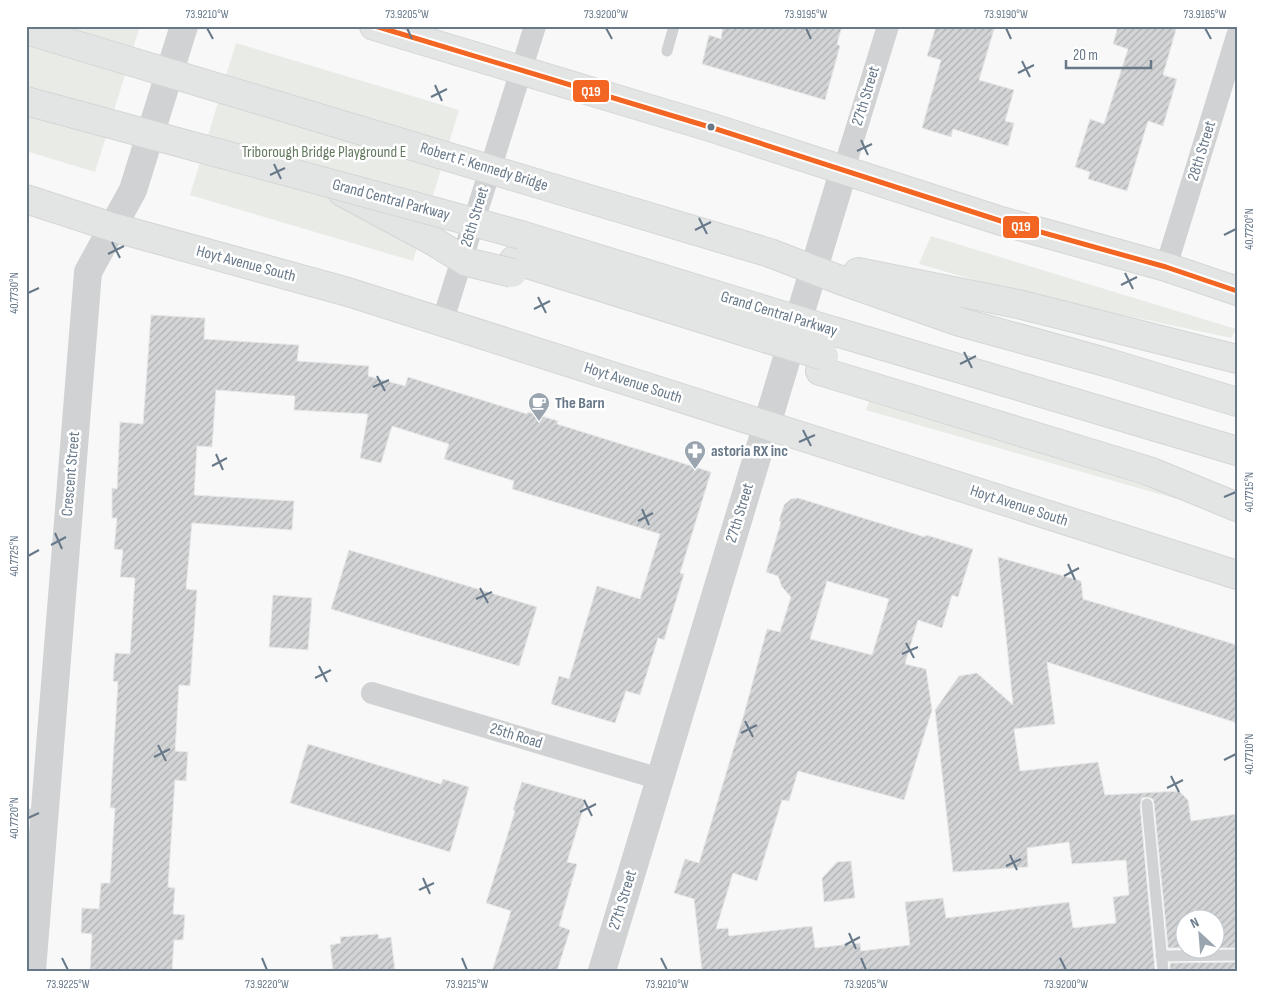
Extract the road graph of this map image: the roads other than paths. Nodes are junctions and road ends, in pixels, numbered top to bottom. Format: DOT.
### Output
graph roads {
  1 [pos="184,26"];
  2 [pos="374,26"];
  3 [pos="534,26"];
  4 [pos="674,26"];
  5 [pos="888,26"];
  6 [pos="26,30"];
  7 [pos="1237,36"];
  8 [pos="667,51"];
  9 [pos="522,71"];
  10 [pos="26,101"];
  11 [pos="844,169"];
  12 [pos="321,181"];
  13 [pos="26,199"];
  14 [pos="112,227"];
  15 [pos="516,256"];
  16 [pos="1166,267"];
  17 [pos="841,274"];
  18 [pos="1237,291"];
  19 [pos="442,323"];
  20 [pos="1237,359"];
  21 [pos="822,364"];
  22 [pos="1237,402"];
  23 [pos="766,426"];
  24 [pos="1237,451"];
  25 [pos="1237,489"];
  26 [pos="1237,507"];
  27 [pos="1237,575"];
  28 [pos="372,693"];
  29 [pos="660,779"];
  30 [pos="1147,804"];
  31 [pos="35,814"];
  32 [pos="1237,955"];
  33 [pos="1161,956"];
  34 [pos="32,971"];
  35 [pos="602,971"];
  36 [pos="1163,971"];
  1 -- 14 [label="street, Crescent Street"];
  2 -- 9 [label="main road"];
  3 -- 9 [label="street, 26th Street"];
  4 -- 8 [label="lane"];
  5 -- 11 [label="street, 27th Street"];
  6 -- 17 [label="main road, Robert F. Kennedy Bridge, bridge"];
  7 -- 16 [label="street, 28th Street"];
  9 -- 11 [label="main road"];
  9 -- 19 [label="street, 26th Street"];
  10 -- 12 [label="main road, bridge"];
  11 -- 16 [label="main road"];
  11 -- 23 [label="street, 27th Street"];
  12 -- 15 [label="main road, Grand Central Parkway, bridge"];
  12 -- 15 [label="main road, bridge"];
  13 -- 14 [label="main road, Hoyt Avenue South"];
  14 -- 19 [label="main road, Hoyt Avenue South"];
  14 -- 31 [label="street, Crescent Street"];
  15 -- 21 [label="main road"];
  15 -- 24 [label="main road, Grand Central Parkway, bridge"];
  16 -- 18 [label="main road"];
  17 -- 20 [label="main road"];
  17 -- 22 [label="main road"];
  19 -- 23 [label="main road, Hoyt Avenue South"];
  21 -- 25 [label="main road"];
  21 -- 26 [label="main road"];
  23 -- 27 [label="main road, Hoyt Avenue South"];
  23 -- 29 [label="street, 27th Street"];
  28 -- 29 [label="street, 25th Road"];
  29 -- 35 [label="street, 27th Street"];
  30 -- 33 [label="lane"];
  31 -- 34 [label="street, Crescent Street"];
  32 -- 33 [label="lane"];
  33 -- 36 [label="lane"];
}
